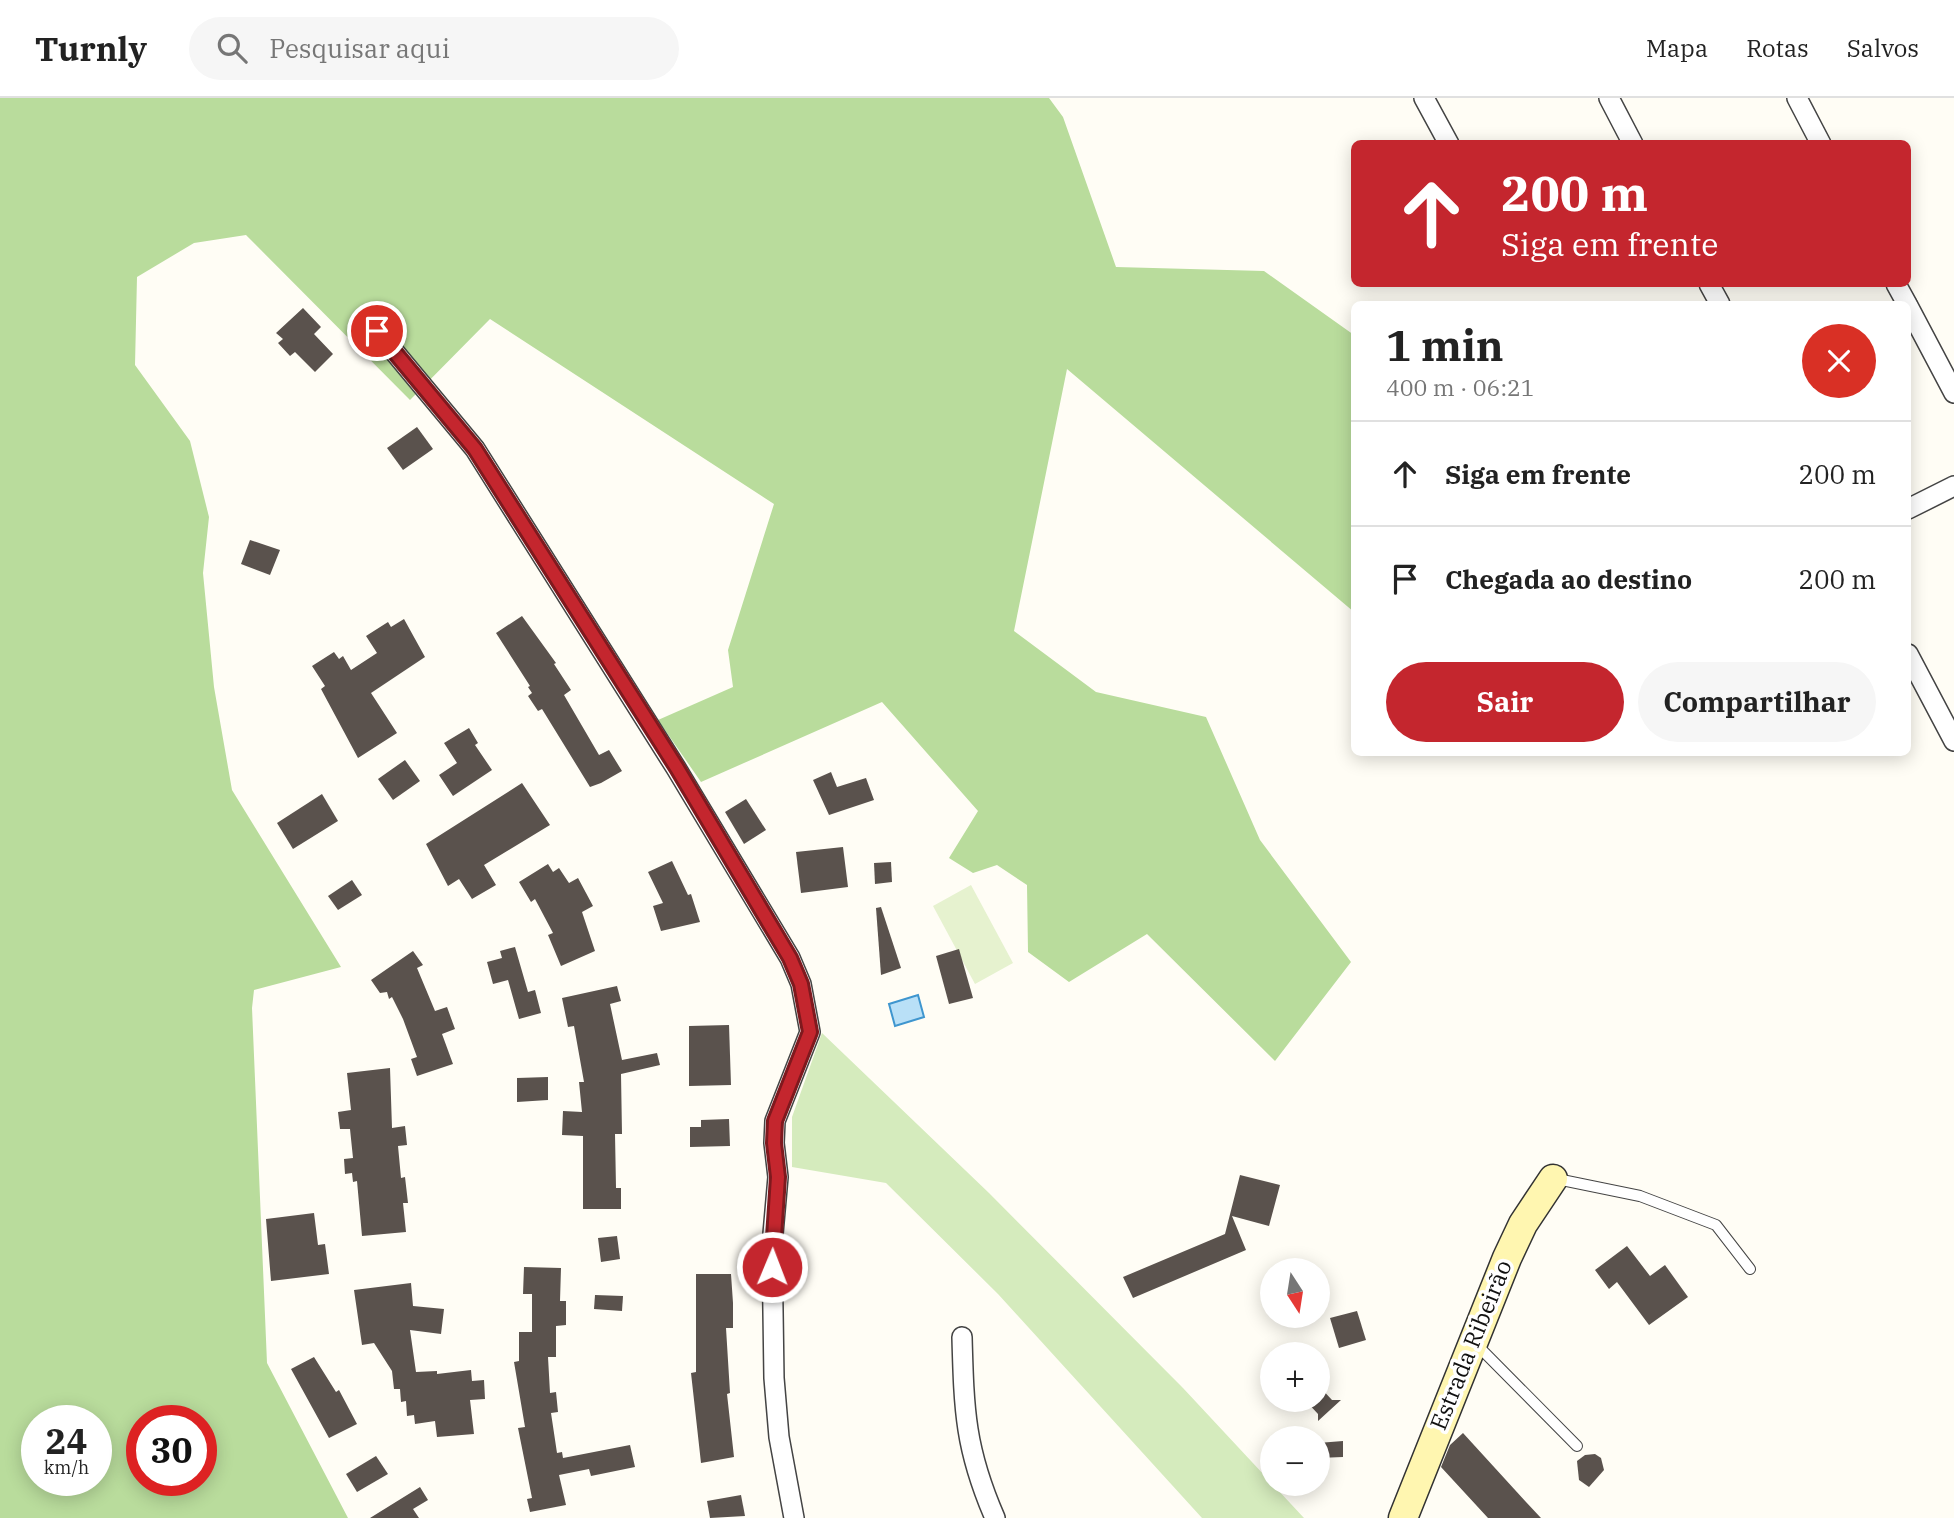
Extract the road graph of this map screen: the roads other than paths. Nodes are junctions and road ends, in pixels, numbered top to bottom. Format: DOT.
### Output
graph roads {
  1 [pos="1424,98"];
  2 [pos="1609,98"];
  3 [pos="1797,98"];
  4 [pos="1447,140"];
  5 [pos="1631,140"];
  6 [pos="1819,140"];
  7 [pos="1911,312"];
  8 [pos="377,331"];
  9 [pos="1954,393"];
  10 [pos="1954,486"];
  11 [pos="1911,508"];
  12 [pos="1911,660"];
  13 [pos="1954,741"];
  14 [pos="1553,1179"];
  15 [pos="1750,1269"];
  16 [pos="962,1337"];
  17 [pos="1473,1341"];
  18 [pos="1577,1446"];
  19 [pos="794,1518"];
  20 [pos="995,1518"];
  21 [pos="1403,1518"];
  1 -- 4 [label="street"];
  2 -- 5 [label="street"];
  3 -- 6 [label="street"];
  7 -- 9 [label="street"];
  8 -- 19 [label="street"];
  10 -- 11 [label="street"];
  12 -- 13 [label="street"];
  14 -- 15 [label="lane"];
  14 -- 17 [label="street, Estrada Ribeirão"];
  16 -- 20 [label="street"];
  17 -- 18 [label="lane"];
  17 -- 21 [label="street, Estrada Ribeirão"];
}
